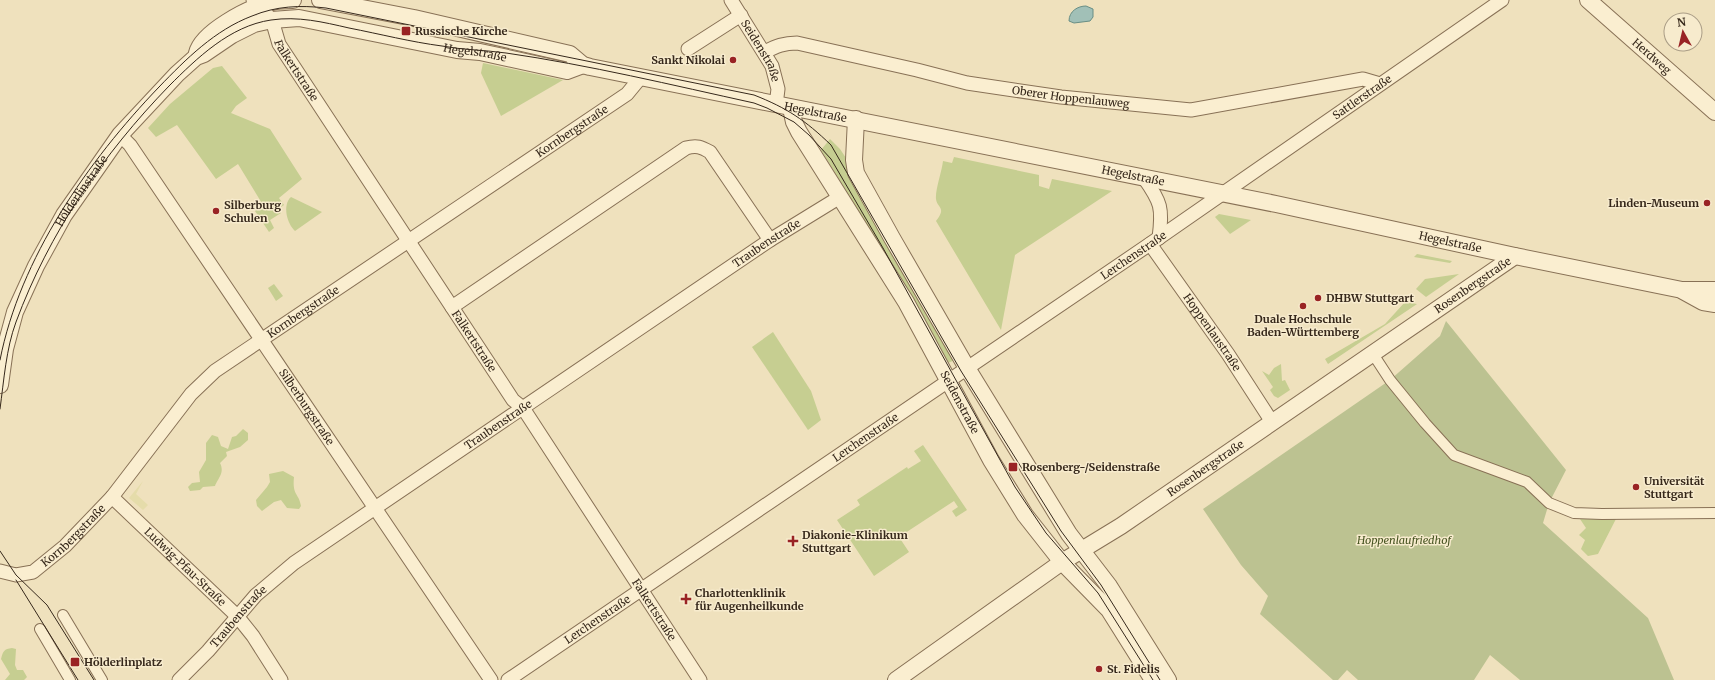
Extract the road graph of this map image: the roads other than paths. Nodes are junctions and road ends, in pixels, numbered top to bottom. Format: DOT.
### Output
graph roads {
  1 [pos="284,0"];
  2 [pos="293,0"];
  3 [pos="320,0"];
  4 [pos="731,0"];
  5 [pos="1502,0"];
  6 [pos="1588,0"];
  7 [pos="255,3"];
  8 [pos="741,15"];
  9 [pos="272,20"];
  10 [pos="688,49"];
  11 [pos="765,52"];
  12 [pos="196,57"];
  13 [pos="584,65"];
  14 [pos="641,77"];
  15 [pos="1380,84"];
  16 [pos="784,107"];
  17 [pos="1715,112"];
  18 [pos="856,119"];
  19 [pos="120,135"];
  20 [pos="1144,178"];
  21 [pos="1222,194"];
  22 [pos="840,197"];
  23 [pos="409,240"];
  24 [pos="770,240"];
  25 [pos="1154,241"];
  26 [pos="1515,256"];
  27 [pos="1682,290"];
  28 [pos="1715,290"];
  29 [pos="1715,304"];
  30 [pos="452,307"];
  31 [pos="261,340"];
  32 [pos="2,348"];
  33 [pos="1373,354"];
  34 [pos="966,368"];
  35 [pos="948,381"];
  36 [pos="0,385"];
  37 [pos="523,408"];
  38 [pos="1272,422"];
  39 [pos="112,497"];
  40 [pos="375,507"];
  41 [pos="1715,513"];
  42 [pos="1082,550"];
  43 [pos="1062,562"];
  44 [pos="0,571"];
  45 [pos="641,590"];
  46 [pos="63,615"];
  47 [pos="237,616"];
  48 [pos="40,629"];
  49 [pos="70,680"];
  50 [pos="102,680"];
  51 [pos="179,680"];
  52 [pos="281,680"];
  53 [pos="491,680"];
  54 [pos="508,680"];
  55 [pos="700,680"];
  56 [pos="896,680"];
  57 [pos="1153,680"];
  58 [pos="1168,680"];
  1 -- 2 [label="street"];
  1 -- 7 [label="street, Hölderlinstraße"];
  1 -- 9 [label="street"];
  3 -- 13 [label="street, Hegelstraße"];
  4 -- 8 [label="street, Seidenstraße"];
  5 -- 15 [label="street, Sattlerstraße"];
  6 -- 17 [label="street, Herdweg"];
  7 -- 9 [label="street"];
  7 -- 12 [label="street, Hölderlinstraße"];
  8 -- 10 [label="street"];
  8 -- 11 [label="street, Seidenstraße"];
  9 -- 12 [label="street, Hölderlinstraße"];
  9 -- 13 [label="street, Hegelstraße"];
  9 -- 23 [label="street, Falkertstraße"];
  11 -- 15 [label="street, Oberer Hoppenlauweg"];
  11 -- 16 [label="street, Seidenstraße"];
  12 -- 19 [label="street, Hölderlinstraße"];
  13 -- 14 [label="street, Hegelstraße"];
  14 -- 16 [label="street, Hegelstraße"];
  14 -- 23 [label="street, Kornbergstraße"];
  15 -- 21 [label="street, Sattlerstraße"];
  16 -- 18 [label="street, Hegelstraße"];
  16 -- 22 [label="street, Seidenstraße"];
  18 -- 20 [label="street, Hegelstraße"];
  18 -- 34 [label="street, Seidenstraße"];
  19 -- 31 [label="street, Silberburgstraße"];
  19 -- 32 [label="street, Hölderlinstraße"];
  20 -- 21 [label="street, Hegelstraße"];
  20 -- 25 [label="street"];
  21 -- 25 [label="street, Lerchenstraße"];
  21 -- 26 [label="street, Hegelstraße"];
  22 -- 24 [label="street, Traubenstraße"];
  22 -- 35 [label="street, Seidenstraße"];
  23 -- 30 [label="street, Falkertstraße"];
  23 -- 31 [label="street, Kornbergstraße"];
  24 -- 30 [label="street"];
  24 -- 37 [label="street, Traubenstraße"];
  25 -- 34 [label="street, Lerchenstraße"];
  25 -- 38 [label="street, Hoppenlaustraße"];
  26 -- 27 [label="street, Hegelstraße"];
  26 -- 33 [label="street, Rosenbergstraße"];
  27 -- 28 [label="street, Hegelstraße"];
  27 -- 29 [label="street, Hegelstraße"];
  30 -- 37 [label="street, Falkertstraße"];
  31 -- 39 [label="street, Kornbergstraße"];
  31 -- 40 [label="street, Silberburgstraße"];
  32 -- 36 [label="street"];
  33 -- 38 [label="street, Rosenbergstraße"];
  33 -- 41 [label="street"];
  34 -- 35 [label="street, Lerchenstraße"];
  34 -- 42 [label="street, Seidenstraße"];
  35 -- 43 [label="street, Seidenstraße"];
  35 -- 45 [label="street, Lerchenstraße"];
  37 -- 40 [label="street, Traubenstraße"];
  37 -- 45 [label="street, Falkertstraße"];
  38 -- 42 [label="street, Rosenbergstraße"];
  39 -- 44 [label="street, Kornbergstraße"];
  39 -- 47 [label="street, Ludwig-Pfau-Straße"];
  40 -- 47 [label="street, Traubenstraße"];
  40 -- 53 [label="street, Silberburgstraße"];
  42 -- 43 [label="street, Rosenbergstraße"];
  42 -- 58 [label="street, Seidenstraße"];
  43 -- 56 [label="street, Rosenbergstraße"];
  43 -- 57 [label="street, Seidenstraße"];
  45 -- 54 [label="street, Lerchenstraße"];
  45 -- 55 [label="street, Falkertstraße"];
  46 -- 50 [label="street"];
  47 -- 51 [label="street, Traubenstraße"];
  47 -- 52 [label="street, Ludwig-Pfau-Straße"];
  48 -- 49 [label="street"];
}
